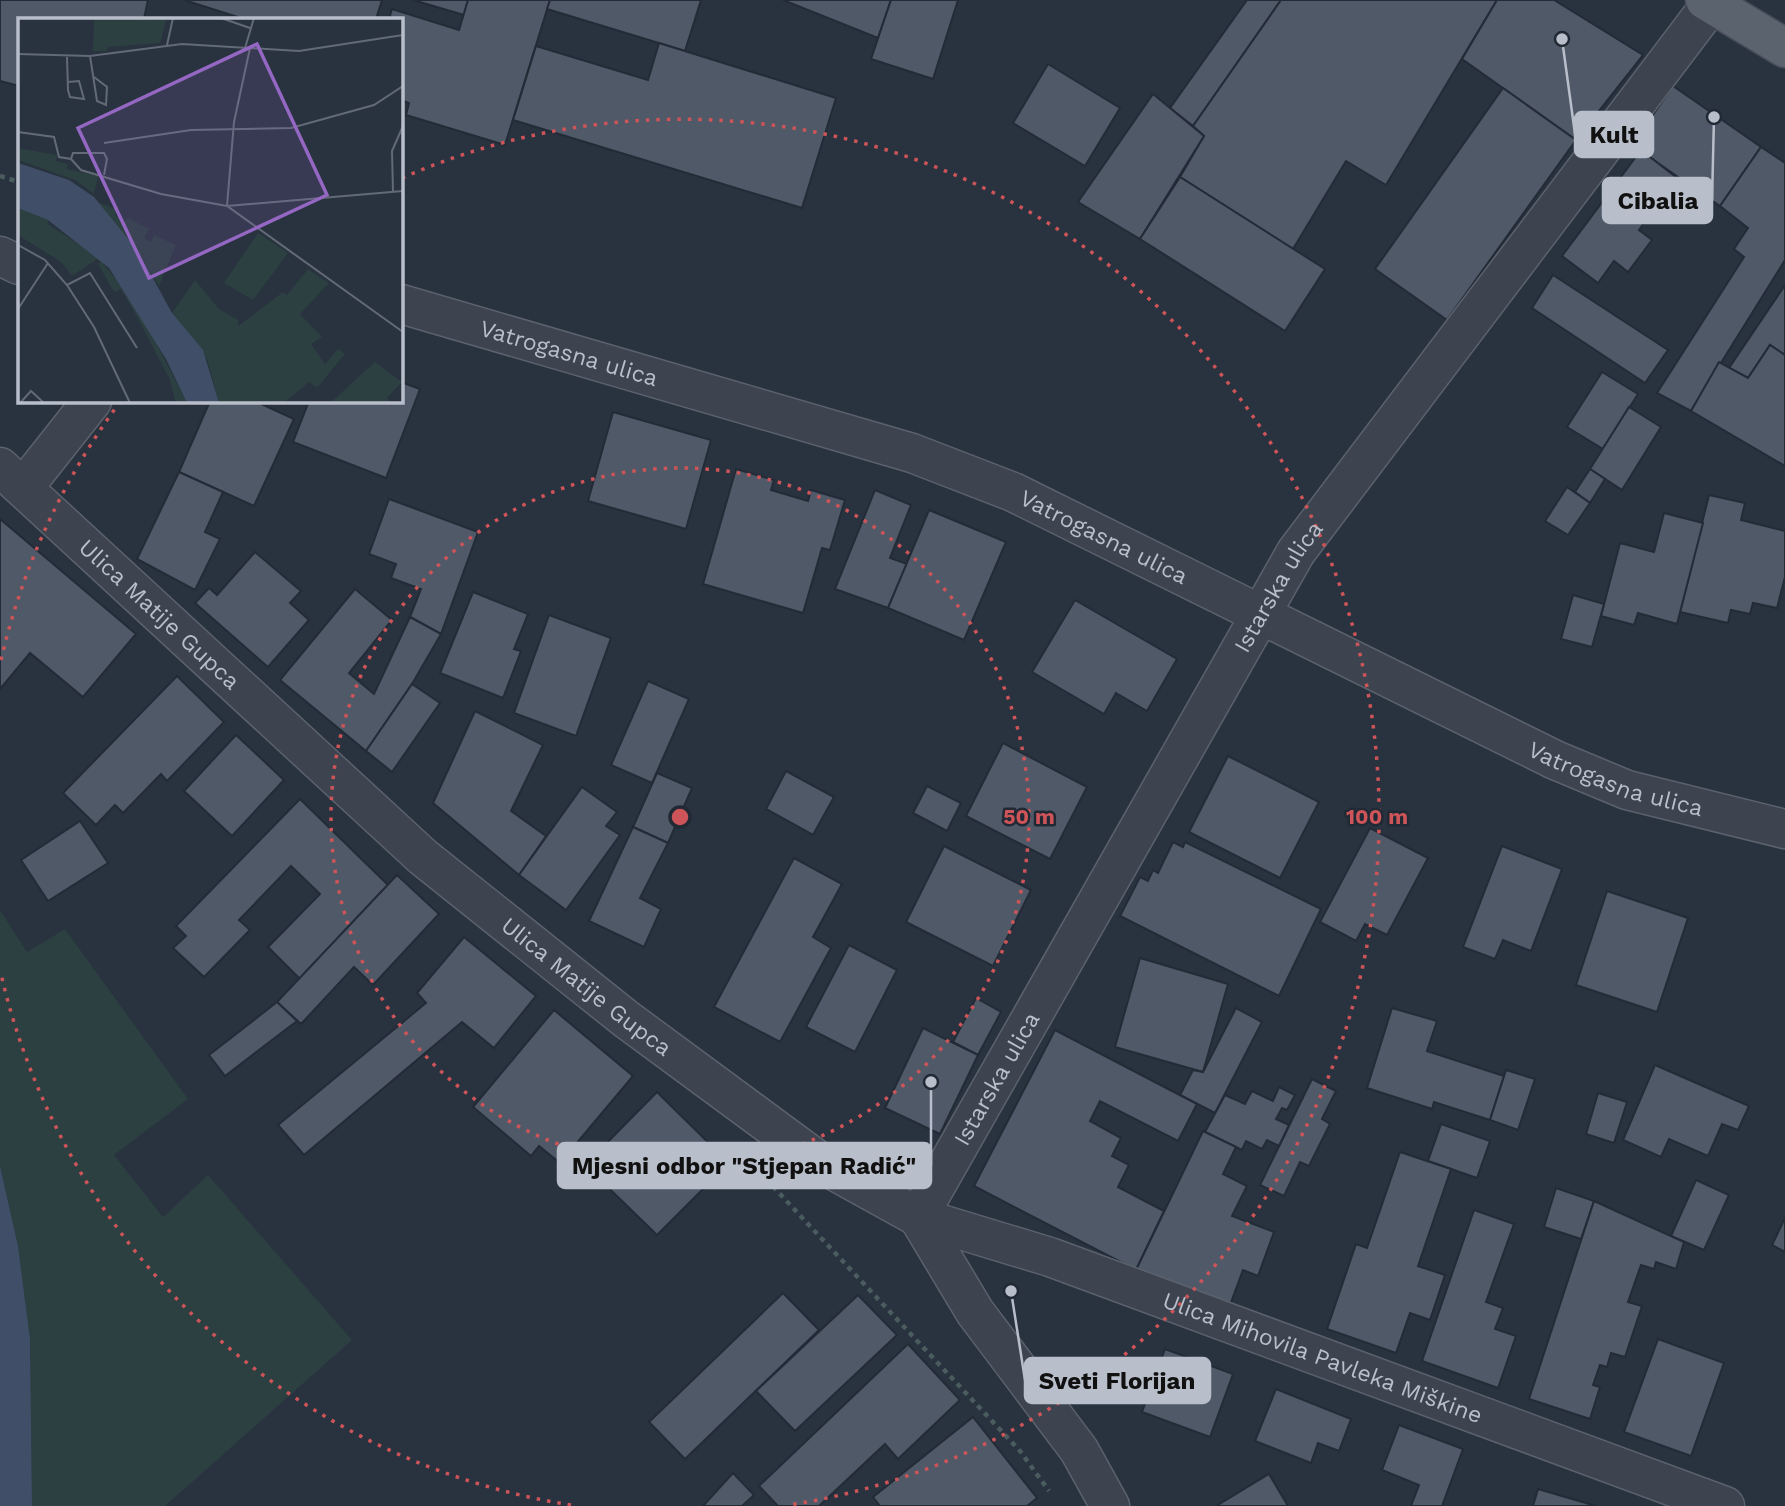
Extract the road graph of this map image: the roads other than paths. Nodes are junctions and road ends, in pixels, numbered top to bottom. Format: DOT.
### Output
graph roads {
  1 [pos="1708,2"];
  2 [pos="1785,48"];
  3 [pos="0,256"];
  4 [pos="18,265"];
  5 [pos="402,304"];
  6 [pos="91,402"];
  7 [pos="12,477"];
  8 [pos="1260,617"];
  9 [pos="1785,829"];
  10 [pos="918,1217"];
  11 [pos="1110,1506"];
  12 [pos="1724,1506"];
  1 -- 2 [label="main road"];
  1 -- 8 [label="street, Istarska ulica"];
  3 -- 4 [label="street"];
  5 -- 8 [label="street, Vatrogasna ulica"];
  6 -- 7 [label="street"];
  7 -- 10 [label="street, Ulica Matije Gupca"];
  8 -- 9 [label="street, Vatrogasna ulica"];
  8 -- 10 [label="street, Istarska ulica"];
  10 -- 11 [label="street"];
  10 -- 12 [label="street, Ulica Mihovila Pavleka Miškine"];
}
